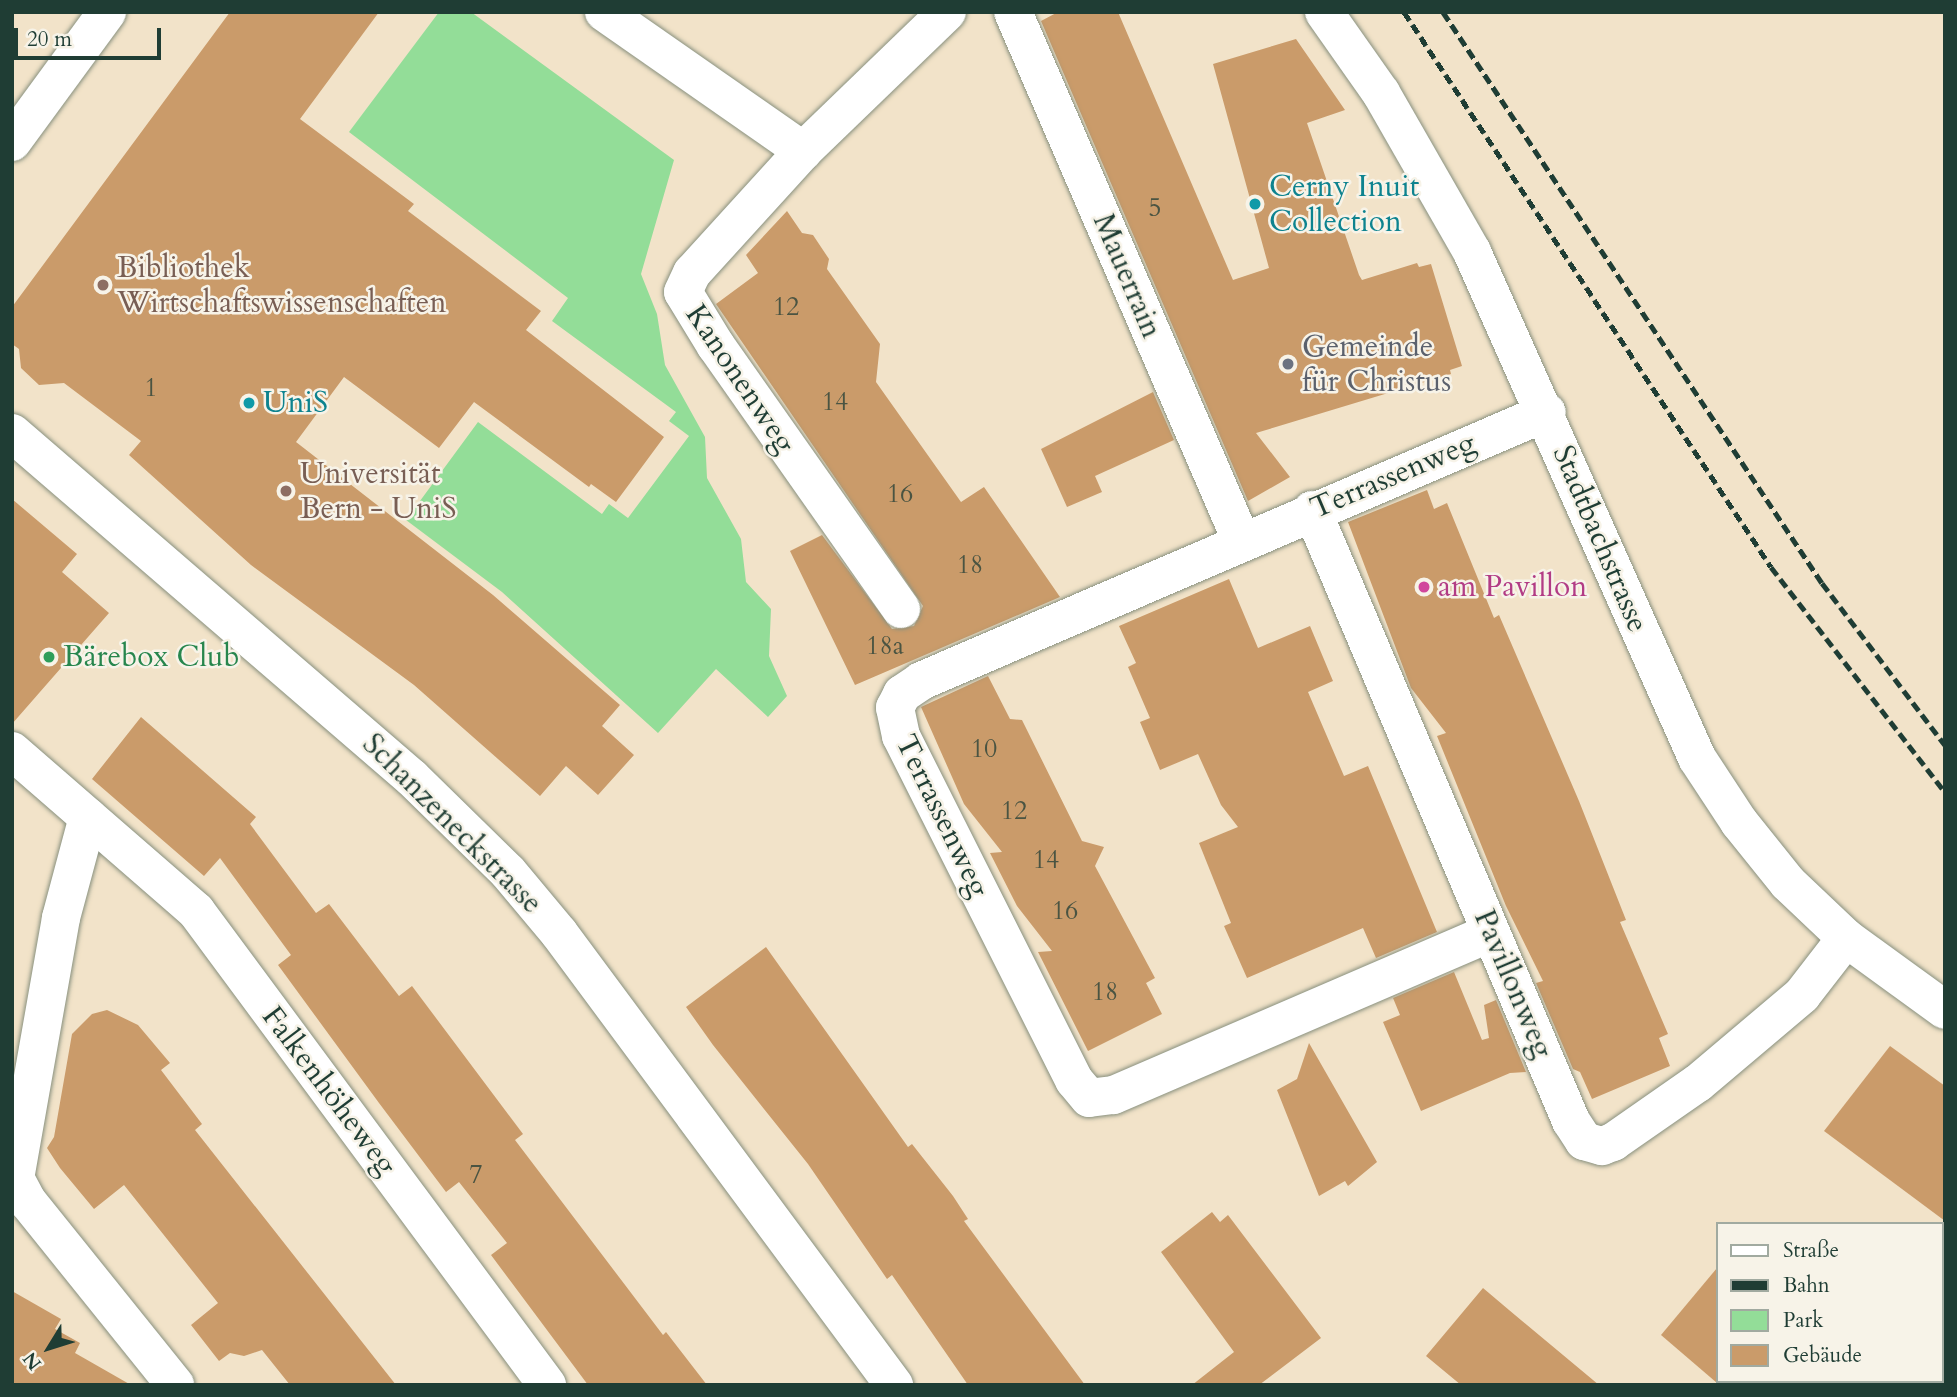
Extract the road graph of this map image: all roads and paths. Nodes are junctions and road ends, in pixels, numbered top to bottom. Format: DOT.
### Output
graph roads {
  1 [pos="107,12"];
  2 [pos="604,12"];
  3 [pos="947,12"];
  4 [pos="1013,12"];
  5 [pos="1324,12"];
  6 [pos="12,142"];
  7 [pos="803,151"];
  8 [pos="1547,412"];
  9 [pos="12,433"];
  10 [pos="1312,510"];
  11 [pos="1241,540"];
  12 [pos="901,609"];
  13 [pos="12,751"];
  14 [pos="88,817"];
  15 [pos="1490,933"];
  16 [pos="1846,939"];
  17 [pos="1945,1010"];
  18 [pos="888,1383"];
  19 [pos="175,1385"];
  20 [pos="547,1385"];
  1 -- 6 [label="street"];
  2 -- 7 [label="street"];
  3 -- 7 [label="street, Kanonenweg"];
  4 -- 11 [label="street, Mauerrain"];
  5 -- 8 [label="street, Stadtbachstrasse"];
  7 -- 12 [label="street, Kanonenweg"];
  8 -- 10 [label="street, Terrassenweg"];
  8 -- 16 [label="street, Stadtbachstrasse"];
  9 -- 18 [label="street, Schanzeneckstrasse"];
  10 -- 11 [label="street, Terrassenweg"];
  10 -- 15 [label="street, Pavillonweg"];
  11 -- 15 [label="street, Terrassenweg"];
  13 -- 14 [label="street, Falkenhöheweg"];
  14 -- 19 [label="street"];
  14 -- 20 [label="street, Falkenhöheweg"];
  15 -- 16 [label="street, Pavillonweg"];
  16 -- 17 [label="street, Stadtbachstrasse"];
}
